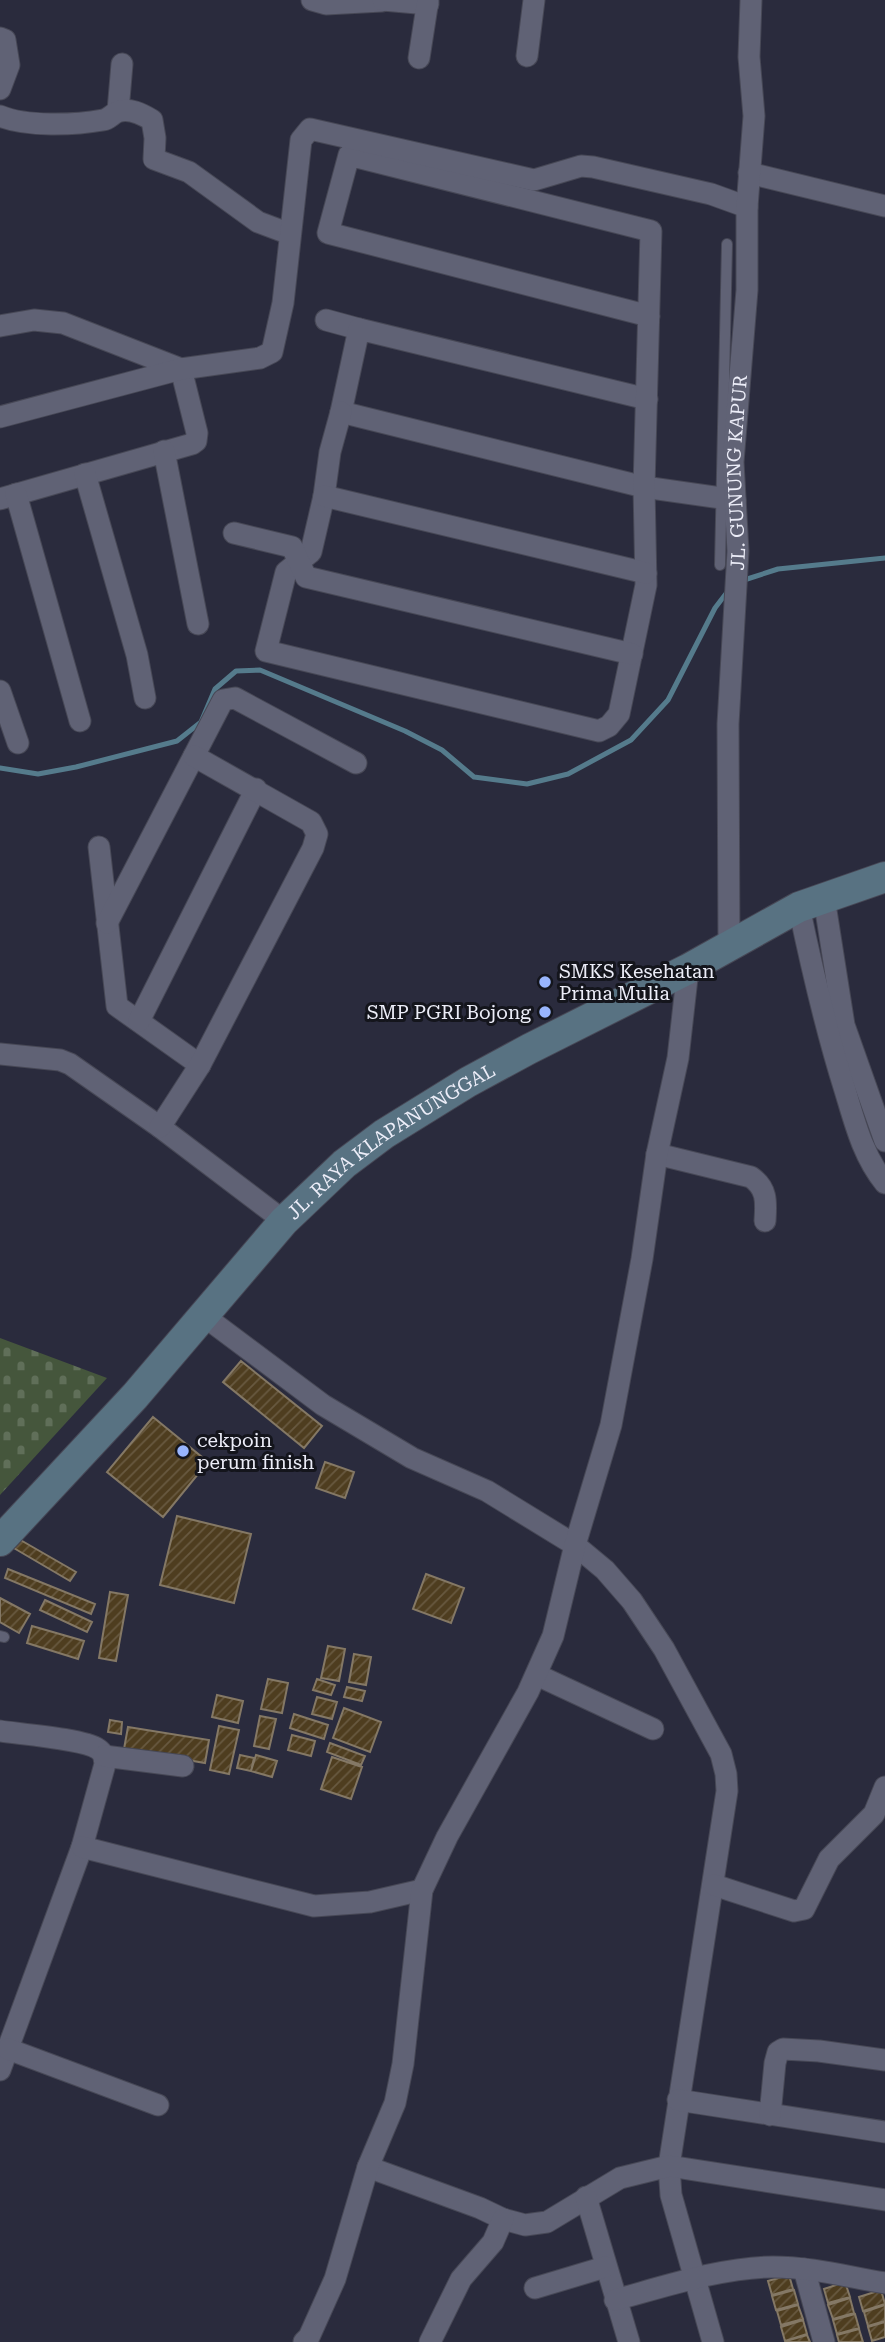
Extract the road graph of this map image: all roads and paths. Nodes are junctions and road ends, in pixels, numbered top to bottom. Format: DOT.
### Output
graph roads {
  1 [pos="312,0"];
  2 [pos="534,0"];
  3 [pos="751,0"];
  4 [pos="382,1"];
  5 [pos="428,2"];
  6 [pos="0,38"];
  7 [pos="527,56"];
  8 [pos="419,58"];
  9 [pos="122,64"];
  10 [pos="0,89"];
  11 [pos="118,111"];
  12 [pos="0,116"];
  13 [pos="749,173"];
  14 [pos="885,206"];
  15 [pos="747,207"];
  16 [pos="290,234"];
  17 [pos="727,244"];
  18 [pos="649,316"];
  19 [pos="327,320"];
  20 [pos="0,326"];
  21 [pos="359,329"];
  22 [pos="181,369"];
  23 [pos="647,399"];
  24 [pos="341,412"];
  25 [pos="0,417"];
  26 [pos="164,451"];
  27 [pos="85,474"];
  28 [pos="644,487"];
  29 [pos="324,496"];
  30 [pos="8,497"];
  31 [pos="728,499"];
  32 [pos="234,533"];
  33 [pos="299,562"];
  34 [pos="720,565"];
  35 [pos="646,573"];
  36 [pos="198,624"];
  37 [pos="632,654"];
  38 [pos="0,691"];
  39 [pos="145,698"];
  40 [pos="79,721"];
  41 [pos="18,743"];
  42 [pos="194,756"];
  43 [pos="356,763"];
  44 [pos="256,789"];
  45 [pos="99,848"];
  46 [pos="885,877"];
  47 [pos="812,903"];
  48 [pos="107,923"];
  49 [pos="729,946"];
  50 [pos="688,968"];
  51 [pos="139,1021"];
  52 [pos="0,1054"];
  53 [pos="200,1065"];
  54 [pos="880,1118"];
  55 [pos="160,1127"];
  56 [pos="885,1141"];
  57 [pos="657,1154"];
  58 [pos="885,1183"];
  59 [pos="284,1221"];
  60 [pos="765,1222"];
  61 [pos="204,1316"];
  62 [pos="0,1541"];
  63 [pos="575,1545"];
  64 [pos="537,1675"];
  65 [pos="653,1730"];
  66 [pos="0,1731"];
  67 [pos="104,1756"];
  68 [pos="183,1766"];
  69 [pos="885,1787"];
  70 [pos="82,1847"];
  71 [pos="713,1885"];
  72 [pos="422,1890"];
  73 [pos="8,2049"];
  74 [pos="885,2060"];
  75 [pos="0,2070"];
  76 [pos="678,2100"];
  77 [pos="158,2105"];
  78 [pos="770,2115"];
  79 [pos="885,2132"];
  80 [pos="670,2166"];
  81 [pos="368,2167"];
  82 [pos="586,2197"];
  83 [pos="885,2200"];
  84 [pos="503,2219"];
  85 [pos="606,2267"];
  86 [pos="804,2269"];
  87 [pos="695,2278"];
  88 [pos="885,2283"];
  89 [pos="535,2288"];
  90 [pos="615,2300"];
  91 [pos="626,2341"];
  92 [pos="304,2342"];
  93 [pos="430,2342"];
  94 [pos="713,2342"];
  95 [pos="824,2342"];
  1 -- 4 [label="street"];
  2 -- 7 [label="street"];
  3 -- 13 [label="street, JL. GUNUNG KAPUR"];
  4 -- 5 [label="street"];
  5 -- 8 [label="street"];
  6 -- 10 [label="street"];
  9 -- 11 [label="street"];
  11 -- 12 [label="street"];
  11 -- 16 [label="street"];
  13 -- 14 [label="street"];
  13 -- 15 [label="street, JL. GUNUNG KAPUR"];
  15 -- 16 [label="street"];
  15 -- 31 [label="street, JL. GUNUNG KAPUR"];
  16 -- 22 [label="street"];
  17 -- 31 [label="lane"];
  18 -- 18 [label="street"];
  18 -- 23 [label="street"];
  19 -- 21 [label="street"];
  20 -- 22 [label="street"];
  21 -- 23 [label="street"];
  21 -- 24 [label="street"];
  22 -- 25 [label="street"];
  22 -- 26 [label="street"];
  23 -- 28 [label="street"];
  24 -- 28 [label="street"];
  24 -- 29 [label="street"];
  26 -- 27 [label="street"];
  26 -- 36 [label="street"];
  27 -- 30 [label="street"];
  27 -- 39 [label="street"];
  28 -- 31 [label="street"];
  28 -- 35 [label="street"];
  29 -- 33 [label="street"];
  29 -- 35 [label="street"];
  30 -- 40 [label="street"];
  31 -- 34 [label="lane"];
  31 -- 49 [label="street, JL. GUNUNG KAPUR"];
  32 -- 33 [label="street"];
  33 -- 37 [label="street"];
  33 -- 37 [label="street"];
  35 -- 37 [label="street"];
  38 -- 41 [label="street"];
  42 -- 43 [label="street"];
  42 -- 44 [label="street"];
  42 -- 48 [label="street"];
  44 -- 51 [label="street"];
  44 -- 53 [label="street"];
  45 -- 48 [label="street"];
  46 -- 47 [label="street, JL. RAYA KLAPANUNGGAL"];
  47 -- 49 [label="street, JL. RAYA KLAPANUNGGAL"];
  47 -- 54 [label="street"];
  47 -- 58 [label="street"];
  48 -- 51 [label="street"];
  49 -- 50 [label="street, JL. RAYA KLAPANUNGGAL"];
  50 -- 57 [label="street"];
  50 -- 59 [label="street, JL. RAYA KLAPANUNGGAL"];
  51 -- 53 [label="street"];
  52 -- 55 [label="street"];
  53 -- 55 [label="street"];
  54 -- 56 [label="street"];
  55 -- 59 [label="street"];
  57 -- 60 [label="street"];
  57 -- 63 [label="street"];
  59 -- 61 [label="street, JL. RAYA KLAPANUNGGAL"];
  61 -- 62 [label="street, JL. RAYA KLAPANUNGGAL"];
  61 -- 63 [label="street"];
  63 -- 64 [label="street"];
  63 -- 71 [label="street"];
  64 -- 65 [label="street"];
  64 -- 72 [label="street"];
  66 -- 67 [label="street"];
  67 -- 68 [label="street"];
  67 -- 70 [label="street"];
  69 -- 71 [label="street"];
  70 -- 72 [label="street"];
  70 -- 73 [label="street"];
  71 -- 76 [label="street"];
  72 -- 81 [label="street"];
  73 -- 75 [label="street"];
  73 -- 77 [label="street"];
  74 -- 78 [label="street"];
  76 -- 78 [label="street"];
  76 -- 80 [label="street"];
  78 -- 79 [label="street"];
  80 -- 82 [label="street"];
  80 -- 83 [label="street"];
  80 -- 87 [label="street"];
  81 -- 84 [label="street"];
  81 -- 92 [label="street"];
  82 -- 84 [label="street"];
  82 -- 85 [label="street"];
  84 -- 93 [label="street"];
  85 -- 89 [label="street"];
  85 -- 90 [label="street"];
  86 -- 87 [label="street"];
  86 -- 88 [label="street"];
  86 -- 95 [label="street"];
  87 -- 90 [label="street"];
  87 -- 94 [label="street"];
  90 -- 91 [label="street"];
}
